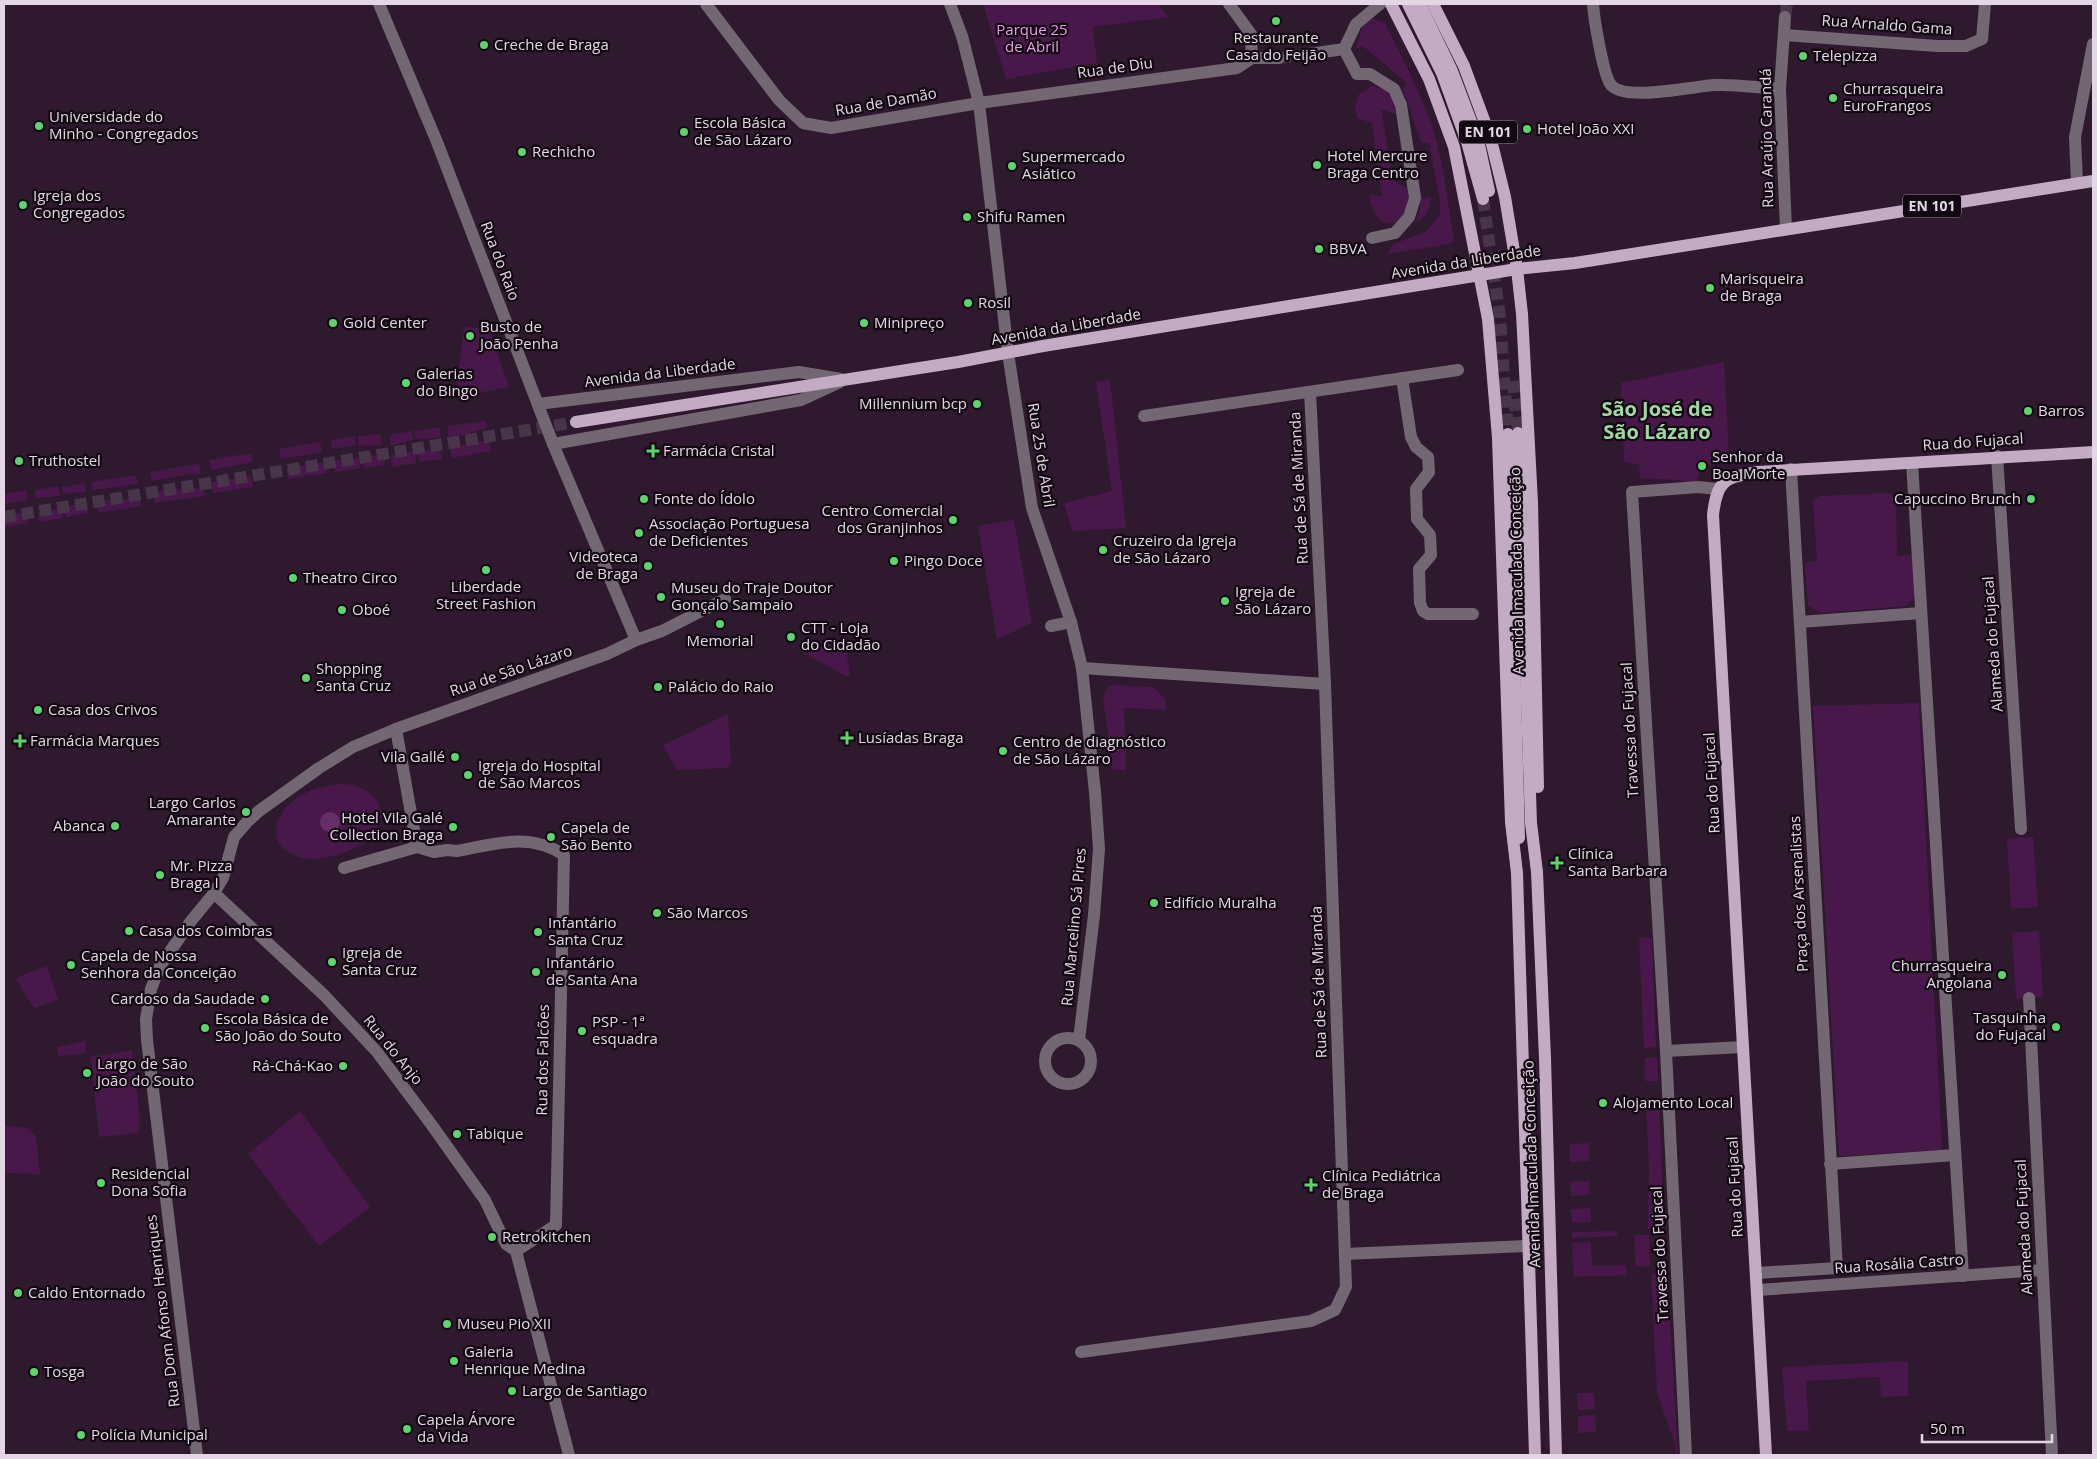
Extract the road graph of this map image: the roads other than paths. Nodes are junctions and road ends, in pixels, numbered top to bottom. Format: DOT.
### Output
graph roads {
  1 [pos="380,4"];
  2 [pos="706,4"];
  3 [pos="950,4"];
  4 [pos="1229,4"];
  5 [pos="1380,4"];
  6 [pos="1391,4"];
  7 [pos="1408,4"];
  8 [pos="1420,4"];
  9 [pos="1433,4"];
  10 [pos="1593,4"];
  11 [pos="1984,4"];
  12 [pos="1786,17"];
  13 [pos="1784,34"];
  14 [pos="2093,44"];
  15 [pos="1344,49"];
  16 [pos="1309,54"];
  17 [pos="1252,58"];
  18 [pos="1279,58"];
  19 [pos="1780,89"];
  20 [pos="979,103"];
  21 [pos="2093,181"];
  22 [pos="2077,183"];
  23 [pos="1786,229"];
  24 [pos="1372,238"];
  25 [pos="1516,269"];
  26 [pos="1481,276"];
  27 [pos="1008,353"];
  28 [pos="1458,370"];
  29 [pos="1402,378"];
  30 [pos="844,380"];
  31 [pos="1310,392"];
  32 [pos="538,404"];
  33 [pos="1144,416"];
  34 [pos="576,422"];
  35 [pos="553,444"];
  36 [pos="2093,452"];
  37 [pos="1997,456"];
  38 [pos="1912,462"];
  39 [pos="1791,469"];
  40 [pos="1718,489"];
  41 [pos="725,599"];
  42 [pos="1921,613"];
  43 [pos="1473,614"];
  44 [pos="1071,622"];
  45 [pos="1800,622"];
  46 [pos="1051,626"];
  47 [pos="636,640"];
  48 [pos="1082,668"];
  49 [pos="1325,684"];
  50 [pos="396,729"];
  51 [pos="2021,829"];
  52 [pos="417,848"];
  53 [pos="344,868"];
  54 [pos="1537,872"];
  55 [pos="1517,873"];
  56 [pos="214,893"];
  57 [pos="2029,998"];
  58 [pos="1078,1040"];
  59 [pos="1743,1047"];
  60 [pos="1666,1051"];
  61 [pos="1955,1155"];
  62 [pos="1830,1164"];
  63 [pos="1528,1246"];
  64 [pos="516,1251"];
  65 [pos="1345,1254"];
  66 [pos="2042,1270"];
  67 [pos="1756,1273"];
  68 [pos="1963,1276"];
  69 [pos="1758,1290"];
  70 [pos="1081,1352"];
  71 [pos="197,1455"];
  72 [pos="569,1455"];
  73 [pos="1535,1455"];
  74 [pos="1556,1455"];
  75 [pos="1686,1455"];
  76 [pos="1766,1455"];
  77 [pos="2052,1455"];
  1 -- 32 [label="street, Rua do Raio"];
  2 -- 20 [label="street, Rua de Damão"];
  3 -- 20 [label="street, Rua 25 de Abril"];
  4 -- 17 [label="street"];
  5 -- 15 [label="street"];
  6 -- 26 [label="main road, EN 101"];
  7 -- 8 [label="main road"];
  9 -- 25 [label="main road, EN 101"];
  10 -- 19 [label="street"];
  11 -- 13 [label="street, Rua Arnaldo Gama"];
  12 -- 13 [label="street, Rua Araújo Carandá"];
  13 -- 19 [label="street, Rua Araújo Carandá"];
  14 -- 22 [label="street"];
  15 -- 16 [label="street"];
  15 -- 24 [label="street"];
  17 -- 18 [label="street, Rua de Diu"];
  17 -- 20 [label="street, Rua de Diu"];
  19 -- 23 [label="street, Rua Araújo Carandá"];
  20 -- 27 [label="street, Rua 25 de Abril"];
  21 -- 22 [label="main road, Avenida da Liberdade / EN 101"];
  22 -- 23 [label="main road, Avenida da Liberdade / EN 101"];
  23 -- 25 [label="main road, Avenida da Liberdade / EN 101"];
  25 -- 26 [label="main road, Avenida da Liberdade / EN 101"];
  25 -- 54 [label="main road, Avenida Imaculada Conceição"];
  26 -- 27 [label="main road, Avenida da Liberdade"];
  26 -- 55 [label="main road, Avenida Imaculada Conceição"];
  27 -- 30 [label="main road, Avenida da Liberdade"];
  27 -- 44 [label="street, Rua 25 de Abril"];
  28 -- 29 [label="street"];
  29 -- 31 [label="street"];
  29 -- 43 [label="street"];
  30 -- 32 [label="street, Avenida da Liberdade"];
  30 -- 34 [label="main road, Avenida da Liberdade"];
  30 -- 35 [label="street, Avenida da Liberdade"];
  31 -- 33 [label="street"];
  31 -- 49 [label="street, Rua de Sá de Miranda"];
  32 -- 35 [label="street, Rua do Raio"];
  35 -- 47 [label="street, Rua do Raio"];
  36 -- 37 [label="main road, Rua do Fujacal"];
  37 -- 38 [label="main road, Rua do Fujacal"];
  37 -- 51 [label="street, Alameda do Fujacal"];
  38 -- 39 [label="main road, Rua do Fujacal"];
  38 -- 42 [label="street"];
  39 -- 40 [label="main road, Rua do Fujacal"];
  39 -- 45 [label="street, Praça dos Arsenalistas"];
  40 -- 59 [label="main road, Rua do Fujacal"];
  40 -- 60 [label="street, Travessa do Fujacal"];
  41 -- 47 [label="street, Rua de São Lázaro"];
  42 -- 45 [label="street"];
  42 -- 61 [label="street"];
  44 -- 46 [label="street"];
  44 -- 48 [label="street, Rua 25 de Abril"];
  45 -- 62 [label="street, Praça dos Arsenalistas"];
  47 -- 50 [label="street, Rua de São Lázaro"];
  48 -- 49 [label="street"];
  48 -- 58 [label="street, Rua Marcelino Sá Pires"];
  49 -- 65 [label="street, Rua de Sá de Miranda"];
  50 -- 52 [label="street"];
  50 -- 56 [label="street"];
  52 -- 53 [label="street"];
  52 -- 64 [label="street, Rua dos Falcões"];
  54 -- 55 [label="main road, Avenida Imaculada Conceição"];
  54 -- 74 [label="main road, Avenida Imaculada Conceição"];
  55 -- 63 [label="main road, Avenida Imaculada Conceição"];
  56 -- 64 [label="street, Rua do Anjo"];
  56 -- 71 [label="street, Rua Dom Afonso Henriques"];
  57 -- 66 [label="street, Alameda do Fujacal"];
  59 -- 60 [label="street"];
  59 -- 67 [label="main road, Rua do Fujacal"];
  60 -- 75 [label="street, Travessa do Fujacal"];
  61 -- 62 [label="street"];
  61 -- 68 [label="street"];
  62 -- 67 [label="street, Praça dos Arsenalistas"];
  63 -- 65 [label="street"];
  63 -- 73 [label="main road, Avenida Imaculada Conceição"];
  64 -- 72 [label="street"];
  65 -- 70 [label="street, Rua de Sá de Miranda"];
  66 -- 68 [label="street, Rua Rosália Castro"];
  66 -- 77 [label="street, Alameda do Fujacal"];
  67 -- 69 [label="main road, Rua do Fujacal"];
  68 -- 69 [label="street, Rua Rosália Castro"];
  69 -- 76 [label="main road, Rua do Fujacal"];
}
